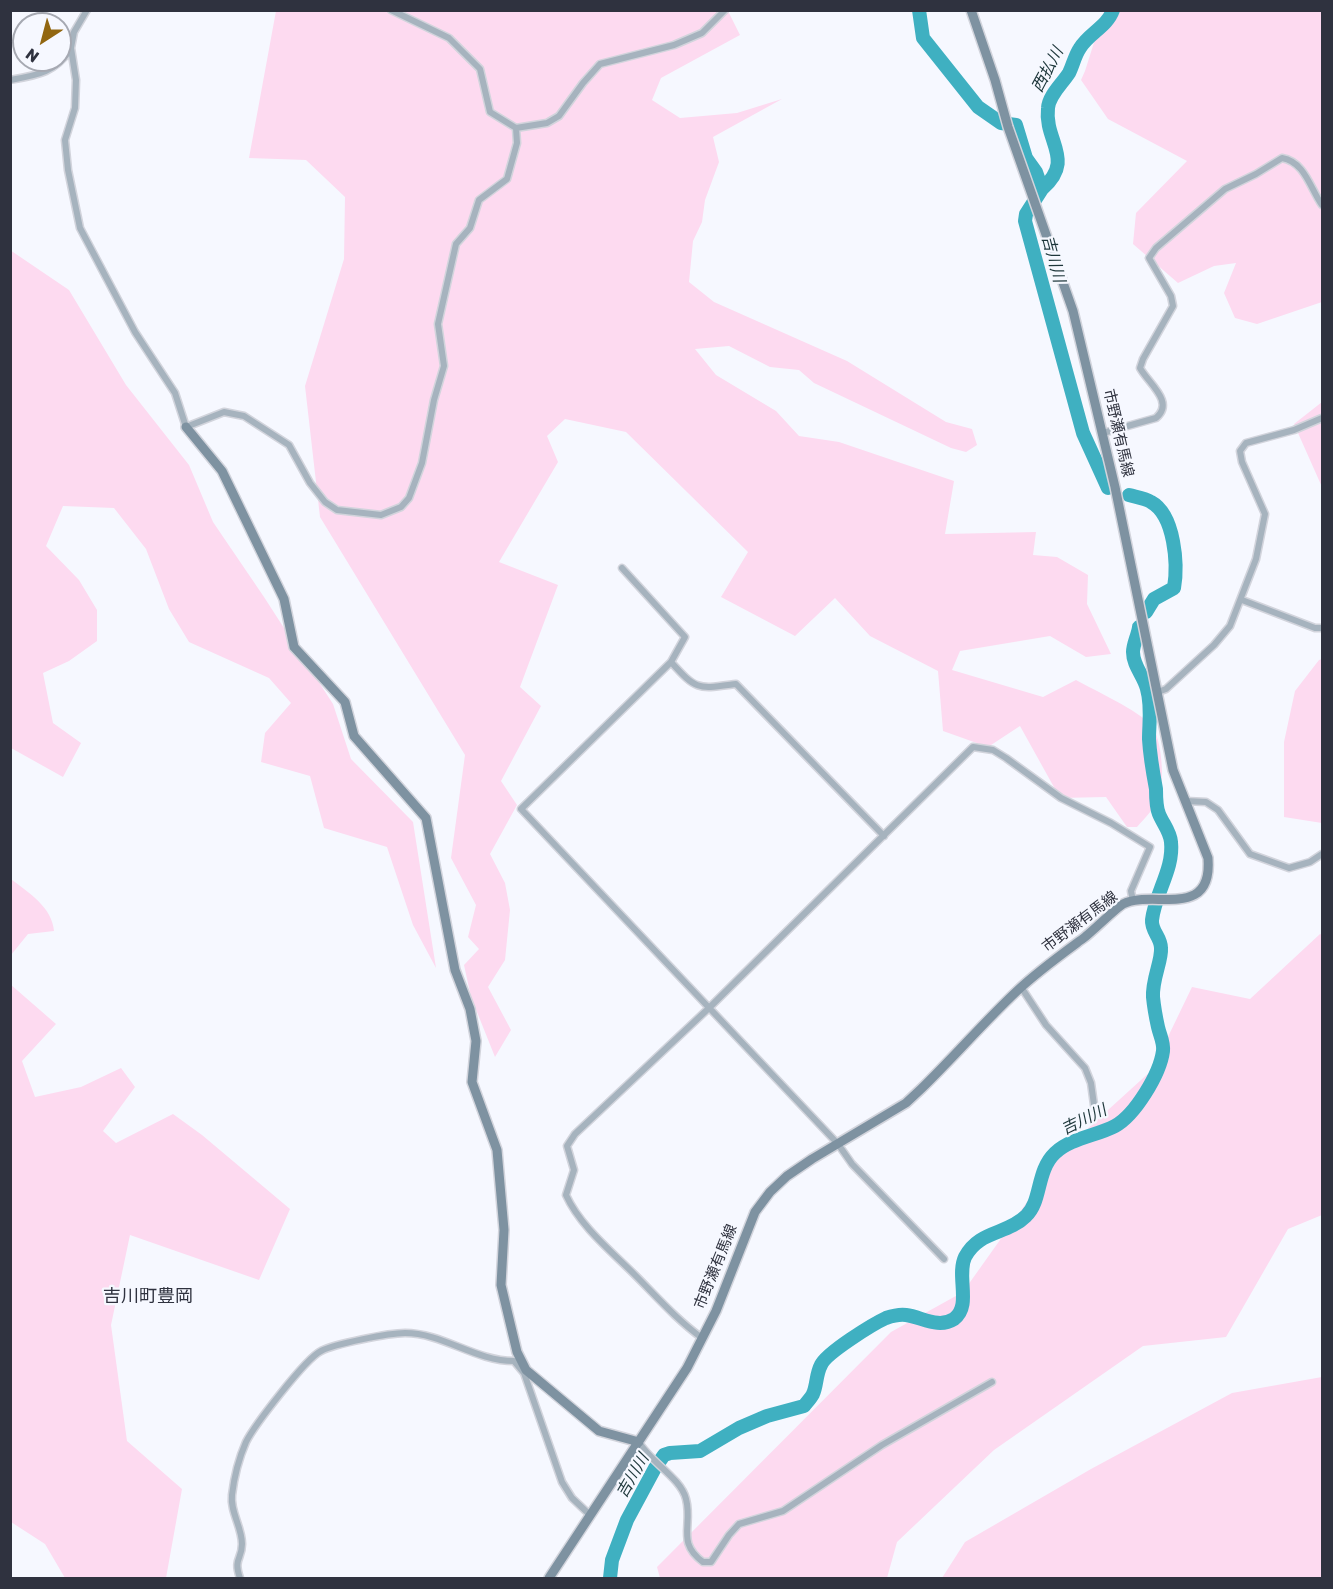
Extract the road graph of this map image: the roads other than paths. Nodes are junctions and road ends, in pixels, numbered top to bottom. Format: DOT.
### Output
graph roads {
  1 [pos="87,10"];
  2 [pos="391,10"];
  3 [pos="725,10"];
  4 [pos="971,10"];
  5 [pos="72,43"];
  6 [pos="72,54"];
  7 [pos="46,72"];
  8 [pos="10,80"];
  9 [pos="516,128"];
  10 [pos="1323,205"];
  11 [pos="1323,418"];
  12 [pos="186,427"];
  13 [pos="1103,433"];
  14 [pos="622,568"];
  15 [pos="1242,600"];
  16 [pos="1323,628"];
  17 [pos="671,662"];
  18 [pos="1158,692"];
  19 [pos="1186,801"];
  20 [pos="884,836"];
  21 [pos="1323,854"];
  22 [pos="1135,901"];
  23 [pos="1021,987"];
  24 [pos="709,1008"];
  25 [pos="1095,1112"];
  26 [pos="838,1144"];
  27 [pos="944,1259"];
  28 [pos="702,1338"];
  29 [pos="525,1371"];
  30 [pos="992,1382"];
  31 [pos="641,1446"];
  32 [pos="590,1515"];
  33 [pos="240,1578"];
  34 [pos="549,1578"];
  1 -- 5 [label="street"];
  2 -- 9 [label="street"];
  3 -- 9 [label="street"];
  4 -- 13 [label="main road, 市野瀬有馬線"];
  6 -- 12 [label="street"];
  7 -- 8 [label="street"];
  9 -- 12 [label="street"];
  10 -- 13 [label="street"];
  11 -- 15 [label="street"];
  12 -- 29 [label="main road"];
  13 -- 18 [label="main road, 市野瀬有馬線"];
  14 -- 17 [label="street"];
  15 -- 16 [label="street"];
  15 -- 18 [label="street"];
  17 -- 20 [label="street"];
  17 -- 24 [label="street"];
  18 -- 19 [label="main road, 市野瀬有馬線"];
  19 -- 21 [label="street"];
  19 -- 22 [label="main road, 市野瀬有馬線"];
  20 -- 22 [label="street"];
  20 -- 24 [label="street"];
  22 -- 23 [label="main road, 市野瀬有馬線"];
  23 -- 25 [label="street"];
  23 -- 26 [label="main road, 市野瀬有馬線"];
  24 -- 26 [label="street"];
  24 -- 28 [label="street"];
  26 -- 27 [label="street"];
  26 -- 28 [label="main road, 市野瀬有馬線"];
  28 -- 31 [label="main road, 市野瀬有馬線"];
  29 -- 31 [label="main road"];
  29 -- 32 [label="street"];
  29 -- 33 [label="street"];
  30 -- 31 [label="street"];
  31 -- 32 [label="main road, 市野瀬有馬線"];
  32 -- 34 [label="main road, 市野瀬有馬線"];
}
